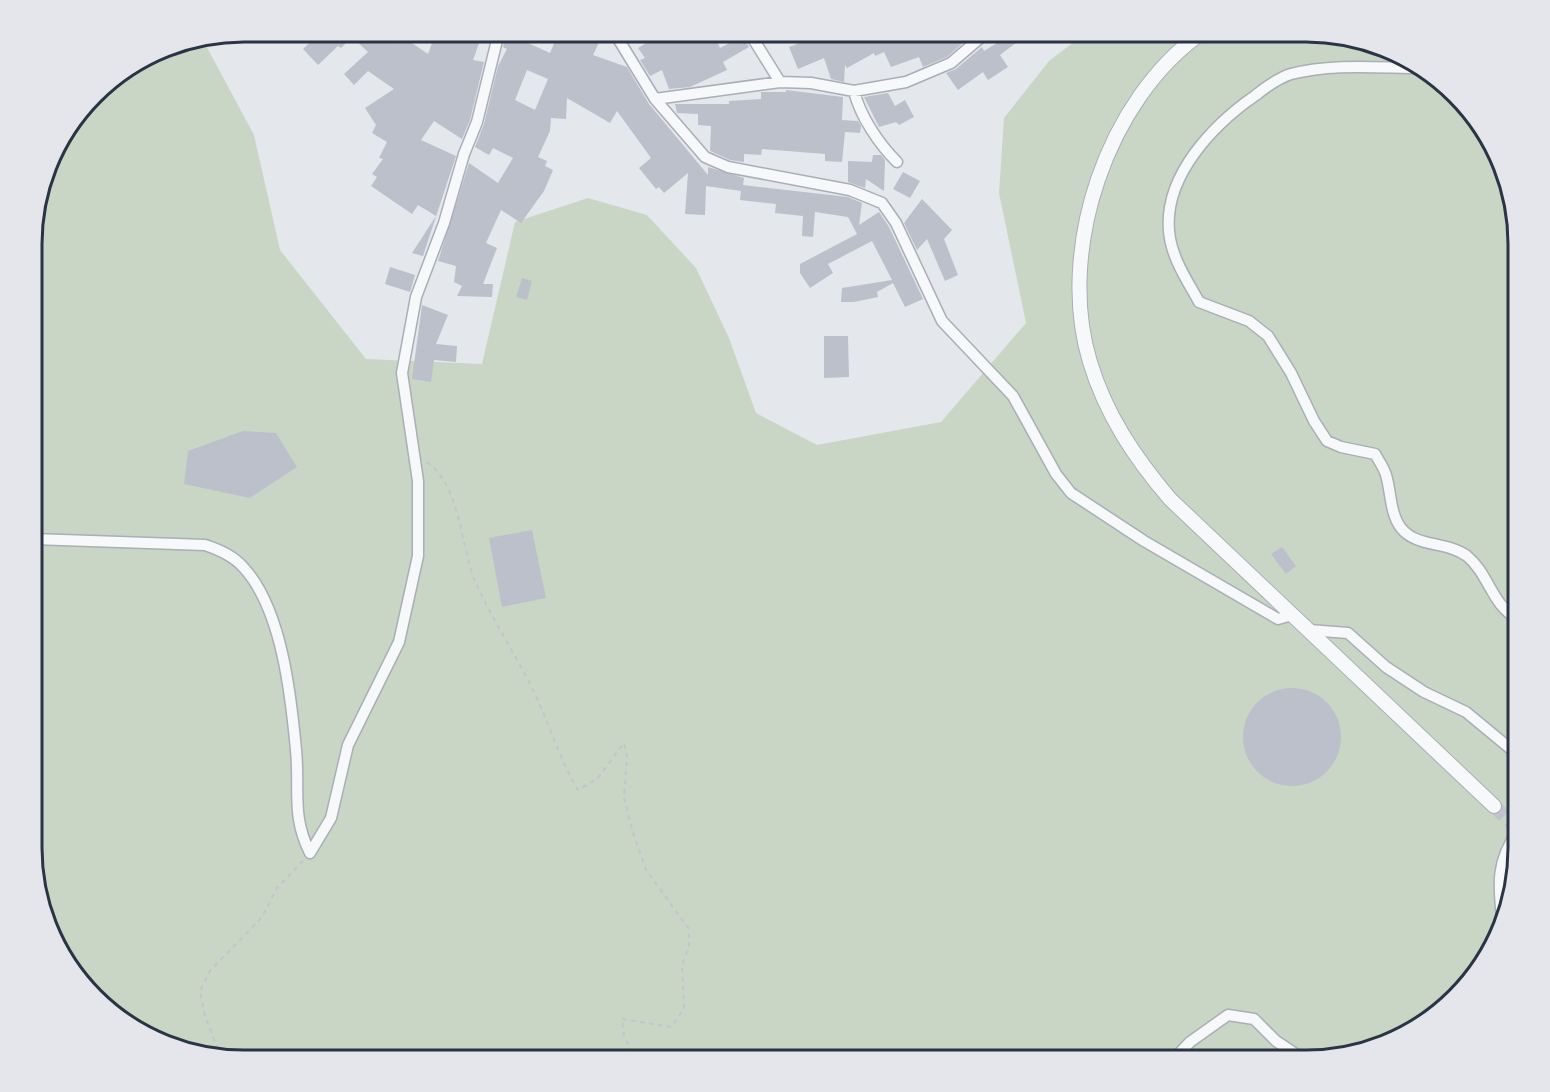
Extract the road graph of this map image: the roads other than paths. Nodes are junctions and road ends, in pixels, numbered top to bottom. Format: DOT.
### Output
graph roads {
  1 [pos="497,42"];
  2 [pos="620,42"];
  3 [pos="755,42"];
  4 [pos="975,42"];
  5 [pos="1191,42"];
  6 [pos="1405,68"];
  7 [pos="780,82"];
  8 [pos="854,91"];
  9 [pos="656,99"];
  10 [pos="897,162"];
  11 [pos="42,539"];
  12 [pos="1508,614"];
  13 [pos="1292,615"];
  14 [pos="1308,630"];
  15 [pos="1508,747"];
  16 [pos="1494,806"];
  17 [pos="1508,845"];
  18 [pos="1502,895"];
  19 [pos="1182,1050"];
  20 [pos="1290,1050"];
  1 -- 11 [label="street"];
  2 -- 9 [label="street"];
  3 -- 7 [label="street"];
  4 -- 8 [label="street"];
  5 -- 13 [label="street"];
  6 -- 12 [label="street"];
  7 -- 8 [label="street"];
  7 -- 9 [label="street"];
  8 -- 10 [label="street"];
  9 -- 13 [label="street"];
  13 -- 14 [label="street"];
  14 -- 15 [label="street"];
  14 -- 16 [label="street"];
  17 -- 18 [label="street"];
  19 -- 20 [label="street"];
}
